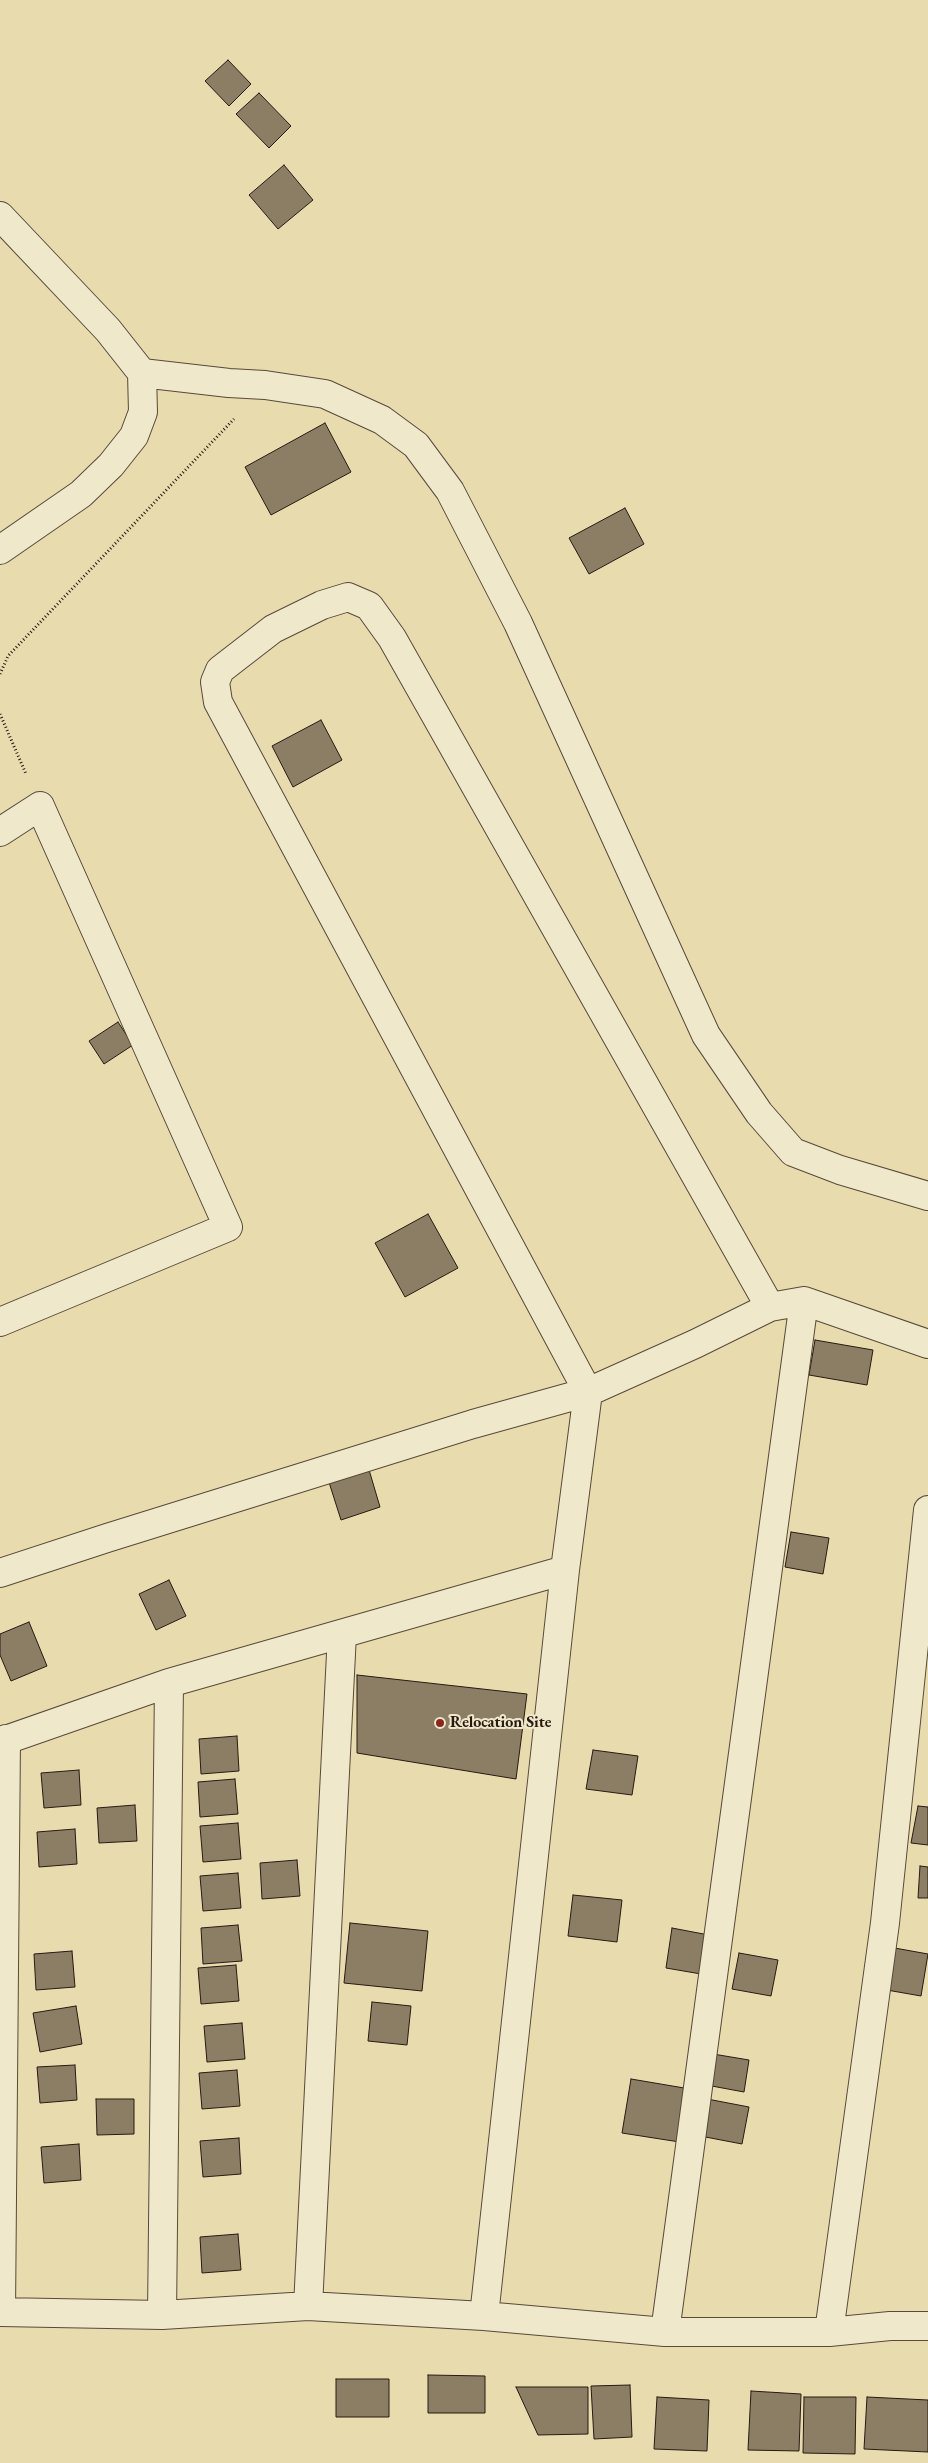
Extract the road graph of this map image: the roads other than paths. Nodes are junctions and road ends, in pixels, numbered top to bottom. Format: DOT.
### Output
graph roads {
  1 [pos="0,216"];
  2 [pos="142,373"];
  3 [pos="0,550"];
  4 [pos="0,832"];
  5 [pos="928,1196"];
  6 [pos="804,1301"];
  7 [pos="770,1307"];
  8 [pos="3,1313"];
  9 [pos="928,1344"];
  10 [pos="588,1392"];
  11 [pos="928,1510"];
  12 [pos="565,1570"];
  13 [pos="0,1573"];
  14 [pos="342,1634"];
  15 [pos="169,1683"];
  16 [pos="3,1740"];
  17 [pos="308,2306"];
  18 [pos="0,2312"];
  19 [pos="162,2315"];
  20 [pos="484,2316"];
  21 [pos="928,2326"];
  22 [pos="665,2332"];
  23 [pos="829,2332"];
  1 -- 2 [label="street"];
  2 -- 3 [label="street"];
  2 -- 5 [label="street"];
  4 -- 8 [label="street"];
  6 -- 7 [label="street"];
  6 -- 9 [label="street"];
  6 -- 22 [label="street"];
  7 -- 10 [label="street"];
  7 -- 10 [label="street"];
  10 -- 12 [label="street"];
  10 -- 13 [label="street"];
  11 -- 23 [label="street"];
  12 -- 14 [label="street"];
  12 -- 20 [label="street"];
  14 -- 15 [label="street"];
  14 -- 17 [label="street"];
  15 -- 16 [label="street"];
  15 -- 19 [label="street"];
  16 -- 18 [label="street"];
  17 -- 19 [label="street"];
  17 -- 20 [label="street"];
  18 -- 19 [label="street"];
  20 -- 22 [label="street"];
  21 -- 23 [label="street"];
  22 -- 23 [label="street"];
}
